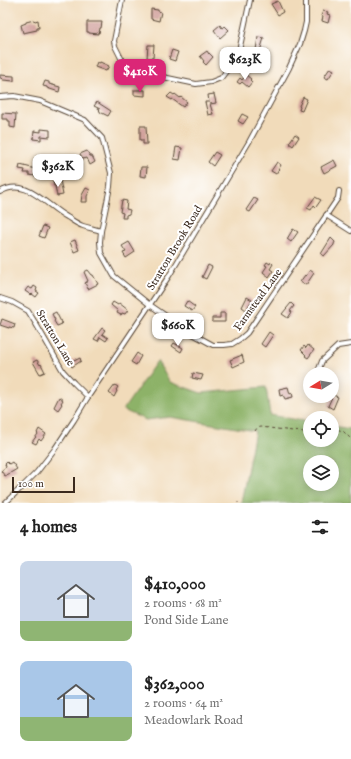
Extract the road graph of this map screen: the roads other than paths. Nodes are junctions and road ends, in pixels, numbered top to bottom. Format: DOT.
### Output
graph roads {
  1 [pos="122,0"];
  2 [pos="250,0"];
  3 [pos="306,0"];
  4 [pos="0,96"];
  5 [pos="339,191"];
  6 [pos="0,192"];
  7 [pos="326,215"];
  8 [pos="101,231"];
  9 [pos="351,231"];
  10 [pos="0,298"];
  11 [pos="150,305"];
  12 [pos="351,344"];
  13 [pos="320,367"];
  14 [pos="88,397"];
  15 [pos="5,503"];
  1 -- 2 [label="street"];
  3 -- 11 [label="street, Stratton Brook Road"];
  4 -- 8 [label="street, Farmstead Lane"];
  5 -- 7 [label="street, Farmstead Lane"];
  6 -- 8 [label="street"];
  7 -- 9 [label="street"];
  7 -- 11 [label="street, Farmstead Lane"];
  8 -- 11 [label="street, Farmstead Lane"];
  10 -- 14 [label="street, Stratton Lane"];
  11 -- 14 [label="street, Stratton Brook Road"];
  12 -- 13 [label="street"];
  14 -- 15 [label="street, Stratton Brook Road"];
}
